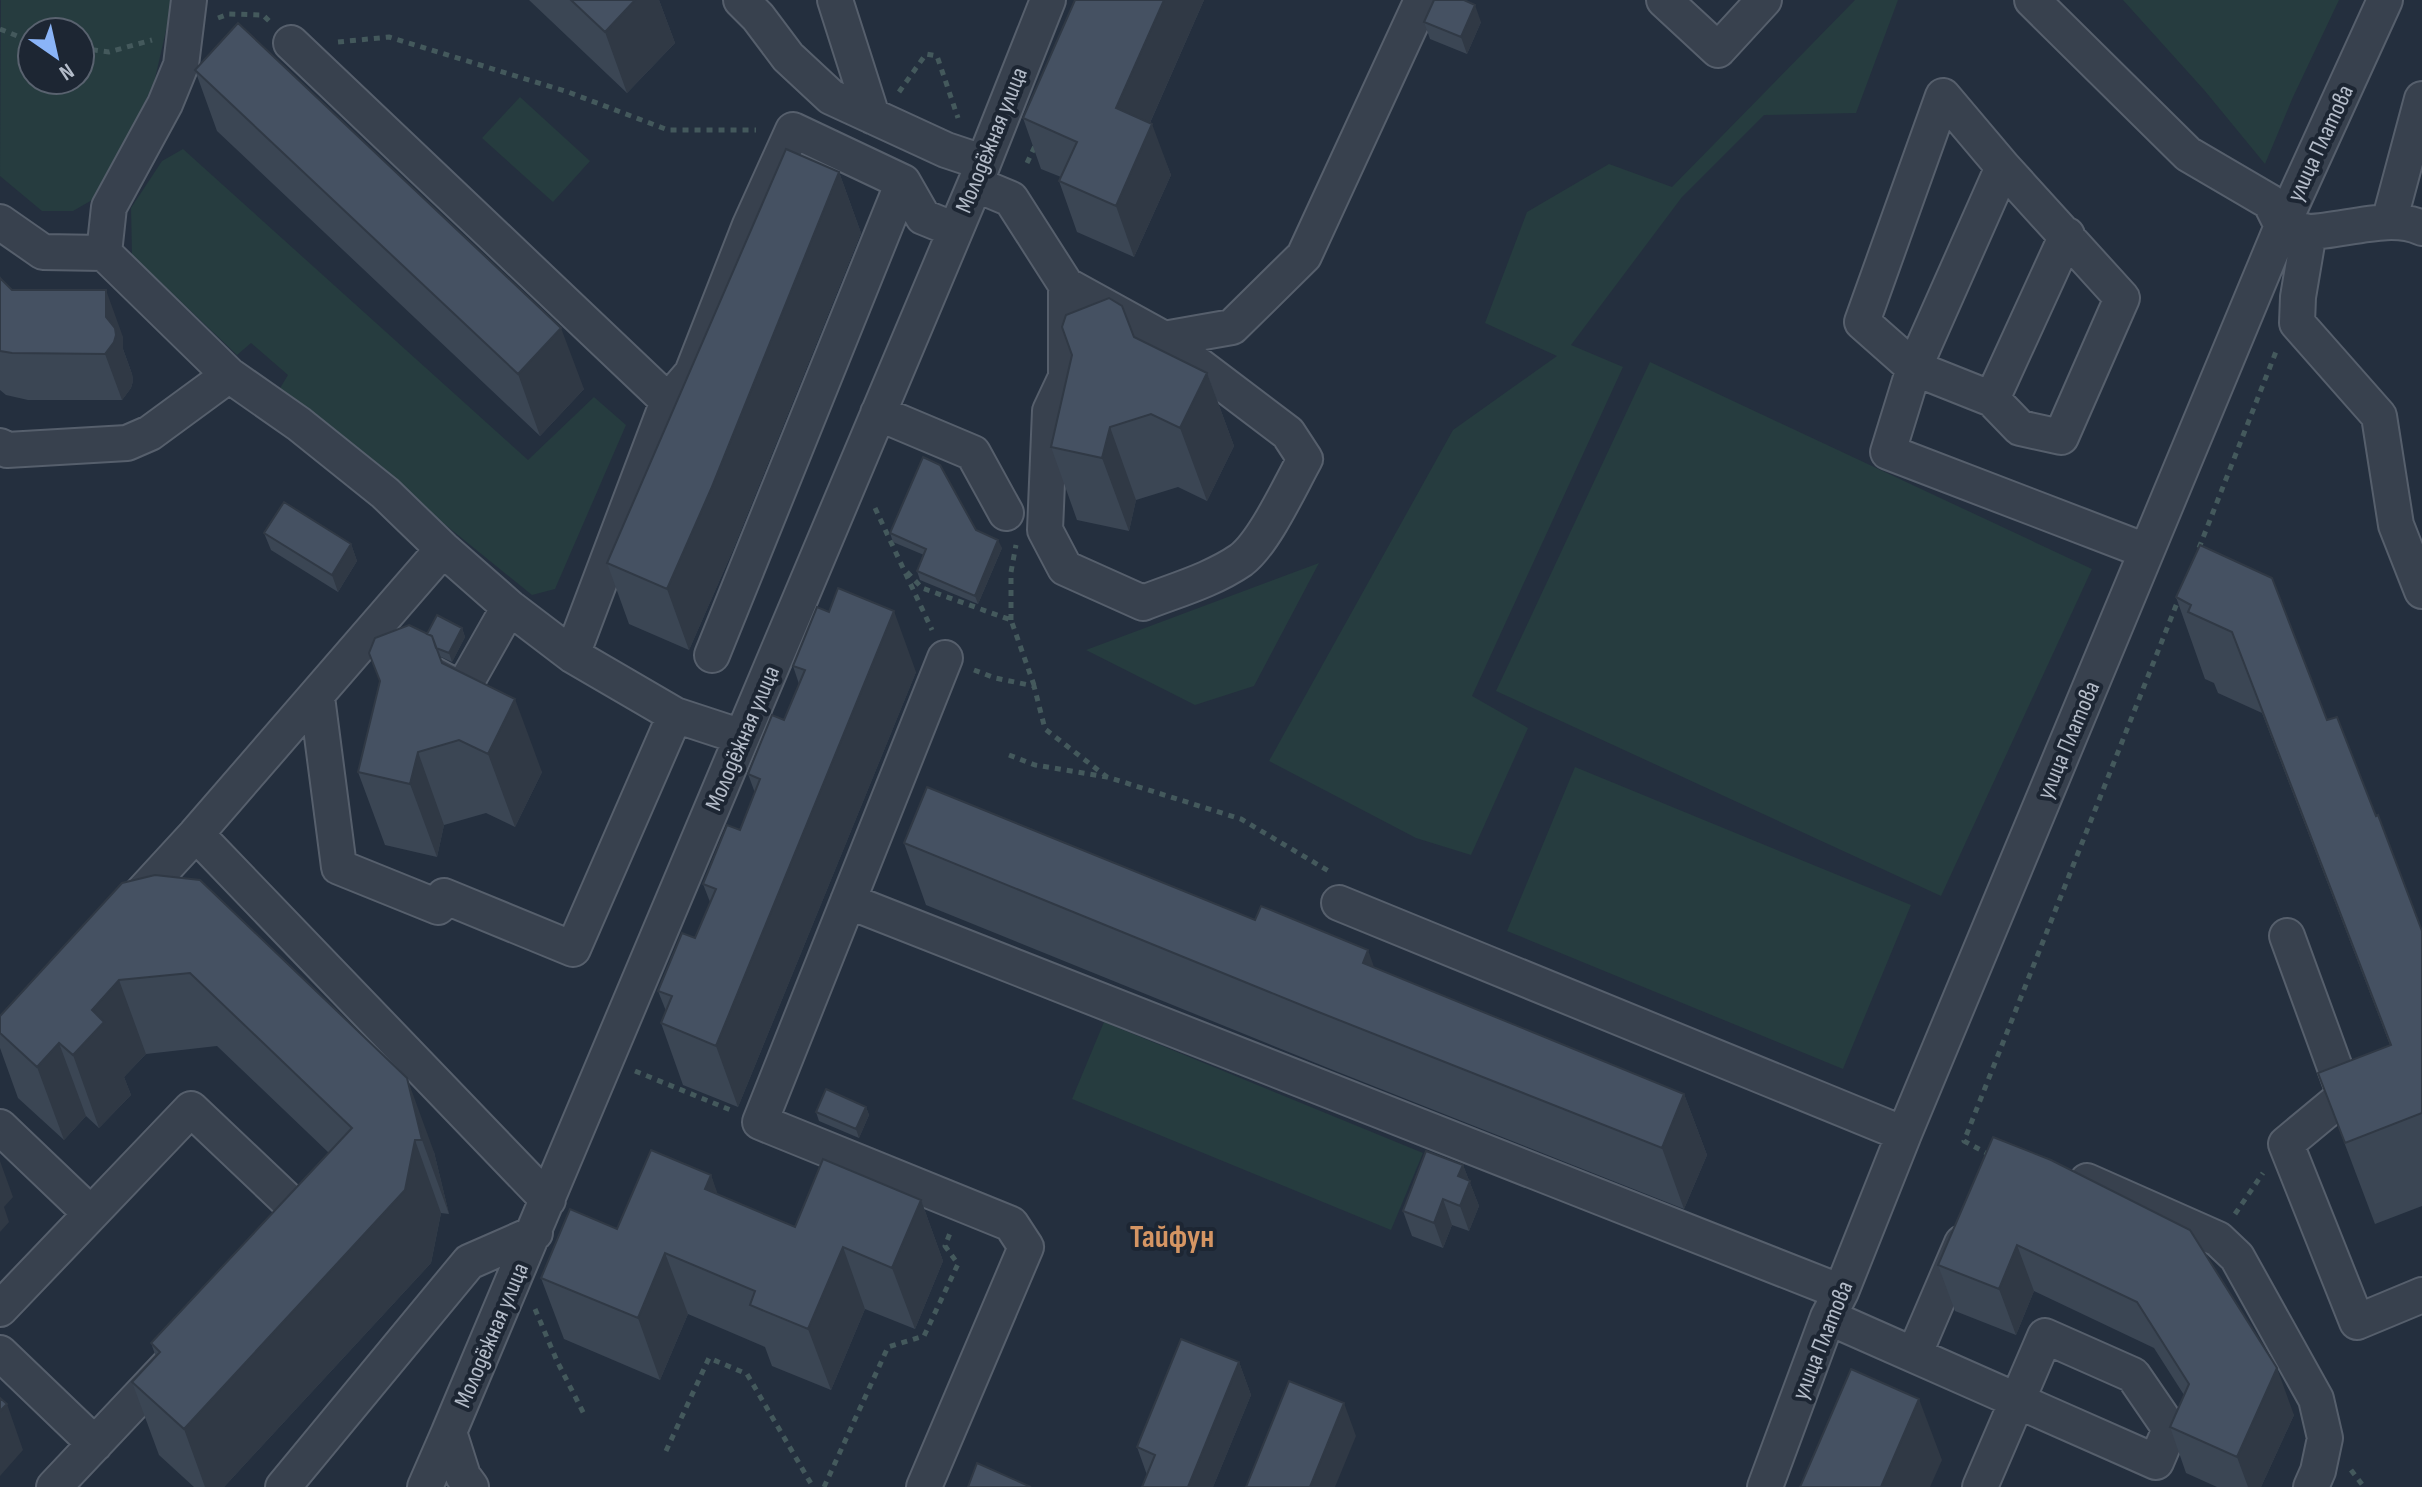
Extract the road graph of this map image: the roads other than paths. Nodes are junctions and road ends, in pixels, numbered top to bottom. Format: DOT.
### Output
graph roads {
  1 [pos="189,0"];
  2 [pos="741,0"];
  3 [pos="835,0"];
  4 [pos="1048,0"];
  5 [pos="1422,0"];
  6 [pos="1664,0"];
  7 [pos="1764,0"];
  8 [pos="2032,0"];
  9 [pos="2385,0"];
  10 [pos="291,43"];
  11 [pos="2422,99"];
  12 [pos="876,118"];
  13 [pos="2003,167"];
  14 [pos="978,173"];
  15 [pos="903,182"];
  16 [pos="0,222"];
  17 [pos="2406,225"];
  18 [pos="2296,229"];
  19 [pos="955,230"];
  20 [pos="2067,235"];
  21 [pos="104,253"];
  22 [pos="1066,285"];
  23 [pos="1164,339"];
  24 [pos="1914,368"];
  25 [pos="229,375"];
  26 [pos="1066,377"];
  27 [pos="1992,399"];
  28 [pos="668,401"];
  29 [pos="878,413"];
  30 [pos="0,446"];
  31 [pos="1006,513"];
  32 [pos="443,549"];
  33 [pos="2146,551"];
  34 [pos="2422,591"];
  35 [pos="509,607"];
  36 [pos="572,655"];
  37 [pos="712,655"];
  38 [pos="945,658"];
  39 [pos="431,673"];
  40 [pos="317,697"];
  41 [pos="675,715"];
  42 [pos="742,737"];
  43 [pos="196,834"];
  44 [pos="1337,889"];
  45 [pos="848,901"];
  46 [pos="109,927"];
  47 [pos="2287,936"];
  48 [pos="0,1127"];
  49 [pos="1904,1134"];
  50 [pos="2062,1170"];
  51 [pos="548,1200"];
  52 [pos="90,1213"];
  53 [pos="1974,1215"];
  54 [pos="535,1233"];
  55 [pos="275,1252"];
  56 [pos="2422,1295"];
  57 [pos="1835,1304"];
  58 [pos="0,1309"];
  59 [pos="190,1342"];
  60 [pos="0,1353"];
  61 [pos="1914,1355"];
  62 [pos="2016,1400"];
  63 [pos="449,1432"];
  64 [pos="95,1444"];
  65 [pos="2157,1475"];
  66 [pos="467,1481"];
  67 [pos="54,1487"];
  68 [pos="283,1487"];
  69 [pos="425,1487"];
  70 [pos="924,1487"];
  71 [pos="1765,1487"];
  72 [pos="1980,1487"];
  73 [pos="2311,1487"];
  1 -- 21 [label="street"];
  2 -- 12 [label="street"];
  3 -- 12 [label="street"];
  4 -- 14 [label="street, Молодёжная улица"];
  5 -- 23 [label="street"];
  6 -- 7 [label="street"];
  8 -- 18 [label="street"];
  9 -- 18 [label="street, улица Платова"];
  10 -- 28 [label="street"];
  11 -- 17 [label="street"];
  12 -- 14 [label="street"];
  13 -- 20 [label="street"];
  13 -- 24 [label="street"];
  13 -- 24 [label="street"];
  14 -- 19 [label="street, Молодёжная улица"];
  14 -- 22 [label="street"];
  15 -- 19 [label="street"];
  15 -- 28 [label="street"];
  15 -- 37 [label="street"];
  16 -- 21 [label="street"];
  17 -- 18 [label="street"];
  18 -- 33 [label="street, улица Платова"];
  18 -- 34 [label="street"];
  19 -- 29 [label="street, Молодёжная улица"];
  20 -- 27 [label="street"];
  20 -- 27 [label="street"];
  21 -- 25 [label="street"];
  22 -- 23 [label="street"];
  22 -- 26 [label="street"];
  23 -- 26 [label="street"];
  23 -- 26 [label="street"];
  24 -- 27 [label="street"];
  24 -- 33 [label="street"];
  25 -- 30 [label="street"];
  25 -- 32 [label="street"];
  28 -- 36 [label="street"];
  29 -- 31 [label="street"];
  29 -- 42 [label="street, Молодёжная улица"];
  32 -- 35 [label="street"];
  32 -- 40 [label="street"];
  33 -- 49 [label="street, улица Платова"];
  35 -- 36 [label="street"];
  35 -- 39 [label="street"];
  36 -- 41 [label="street"];
  38 -- 45 [label="street"];
  40 -- 41 [label="street"];
  40 -- 43 [label="street"];
  41 -- 42 [label="street"];
  42 -- 51 [label="street, Молодёжная улица"];
  43 -- 46 [label="street"];
  43 -- 51 [label="street"];
  44 -- 49 [label="street"];
  45 -- 57 [label="street"];
  45 -- 70 [label="street"];
  47 -- 56 [label="street"];
  48 -- 52 [label="street"];
  49 -- 57 [label="street, улица Платова"];
  50 -- 73 [label="street"];
  51 -- 54 [label="street, Молодёжная улица"];
  52 -- 55 [label="street"];
  52 -- 58 [label="street"];
  53 -- 61 [label="street"];
  54 -- 63 [label="street, Молодёжная улица"];
  54 -- 68 [label="street"];
  57 -- 61 [label="street"];
  57 -- 71 [label="street, улица Платова"];
  59 -- 64 [label="street"];
  60 -- 64 [label="street"];
  61 -- 62 [label="street"];
  62 -- 65 [label="street"];
  62 -- 65 [label="street"];
  62 -- 72 [label="street"];
  63 -- 66 [label="street, Молодёжная улица"];
  63 -- 69 [label="street"];
  64 -- 67 [label="street"];
}
